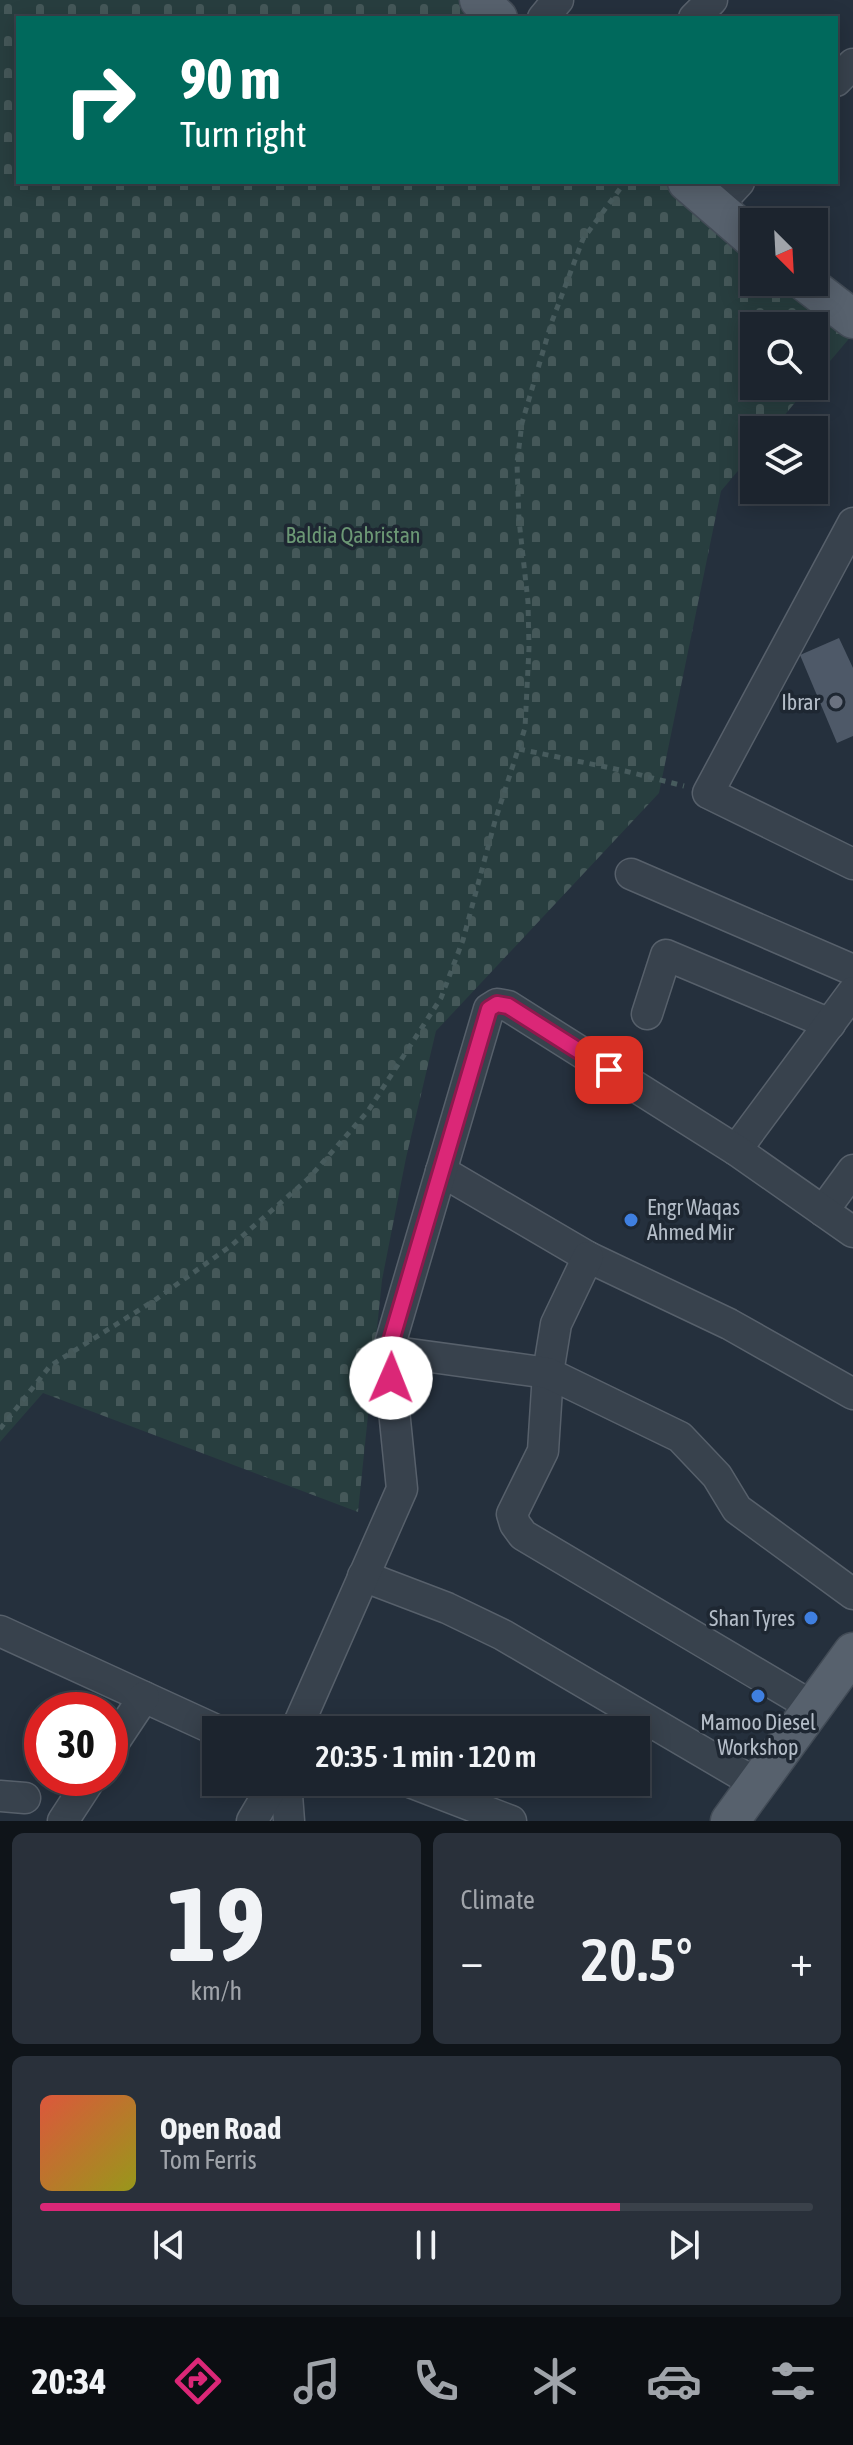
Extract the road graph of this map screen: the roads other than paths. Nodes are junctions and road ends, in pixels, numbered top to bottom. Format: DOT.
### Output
graph roads {
  1 [pos="479,0"];
  2 [pos="558,0"];
  3 [pos="712,0"];
  4 [pos="496,16"];
  5 [pos="545,16"];
  6 [pos="696,16"];
  7 [pos="853,64"];
  8 [pos="838,79"];
  9 [pos="693,184"];
  10 [pos="727,195"];
  11 [pos="740,217"];
  12 [pos="823,296"];
  13 [pos="853,319"];
  14 [pos="853,523"];
  15 [pos="853,864"];
  16 [pos="631,874"];
  17 [pos="853,970"];
  18 [pos="853,992"];
  19 [pos="647,1014"];
  20 [pos="830,1024"];
  21 [pos="736,1150"];
  22 [pos="853,1170"];
  23 [pos="441,1171"];
  24 [pos="823,1211"];
  25 [pos="853,1232"];
  26 [pos="588,1257"];
  27 [pos="388,1351"];
  28 [pos="548,1373"];
  29 [pos="853,1394"];
  30 [pos="363,1576"];
  31 [pos="853,1594"];
  32 [pos="0,1631"];
  33 [pos="853,1652"];
  34 [pos="144,1697"];
  35 [pos="813,1707"];
  36 [pos="302,1716"];
  37 [pos="128,1721"];
  38 [pos="202,1724"];
  39 [pos="757,1784"];
  40 [pos="79,1796"];
  41 [pos="267,1796"];
  42 [pos="287,1796"];
  43 [pos="446,1796"];
  44 [pos="63,1821"];
  45 [pos="252,1821"];
  46 [pos="289,1821"];
  47 [pos="511,1821"];
  48 [pos="730,1821"];
  1 -- 4 [label="main road"];
  2 -- 5 [label="street"];
  3 -- 6 [label="street"];
  7 -- 8 [label="street"];
  9 -- 10 [label="main road"];
  10 -- 11 [label="main road"];
  12 -- 13 [label="main road"];
  14 -- 15 [label="street"];
  16 -- 17 [label="street"];
  18 -- 20 [label="street"];
  19 -- 20 [label="street"];
  20 -- 21 [label="street"];
  21 -- 23 [label="street"];
  21 -- 24 [label="street"];
  22 -- 24 [label="street"];
  23 -- 26 [label="street"];
  23 -- 27 [label="street"];
  24 -- 25 [label="street"];
  26 -- 28 [label="street"];
  26 -- 29 [label="street"];
  27 -- 28 [label="street"];
  27 -- 30 [label="street"];
  28 -- 31 [label="street"];
  28 -- 35 [label="street"];
  30 -- 36 [label="street"];
  30 -- 39 [label="street"];
  32 -- 34 [label="street"];
  33 -- 35 [label="main road"];
  34 -- 37 [label="street"];
  34 -- 38 [label="street"];
  35 -- 39 [label="main road"];
  39 -- 48 [label="main road"];
  40 -- 44 [label="street"];
  41 -- 45 [label="street"];
  42 -- 46 [label="street"];
  43 -- 47 [label="street"];
}
